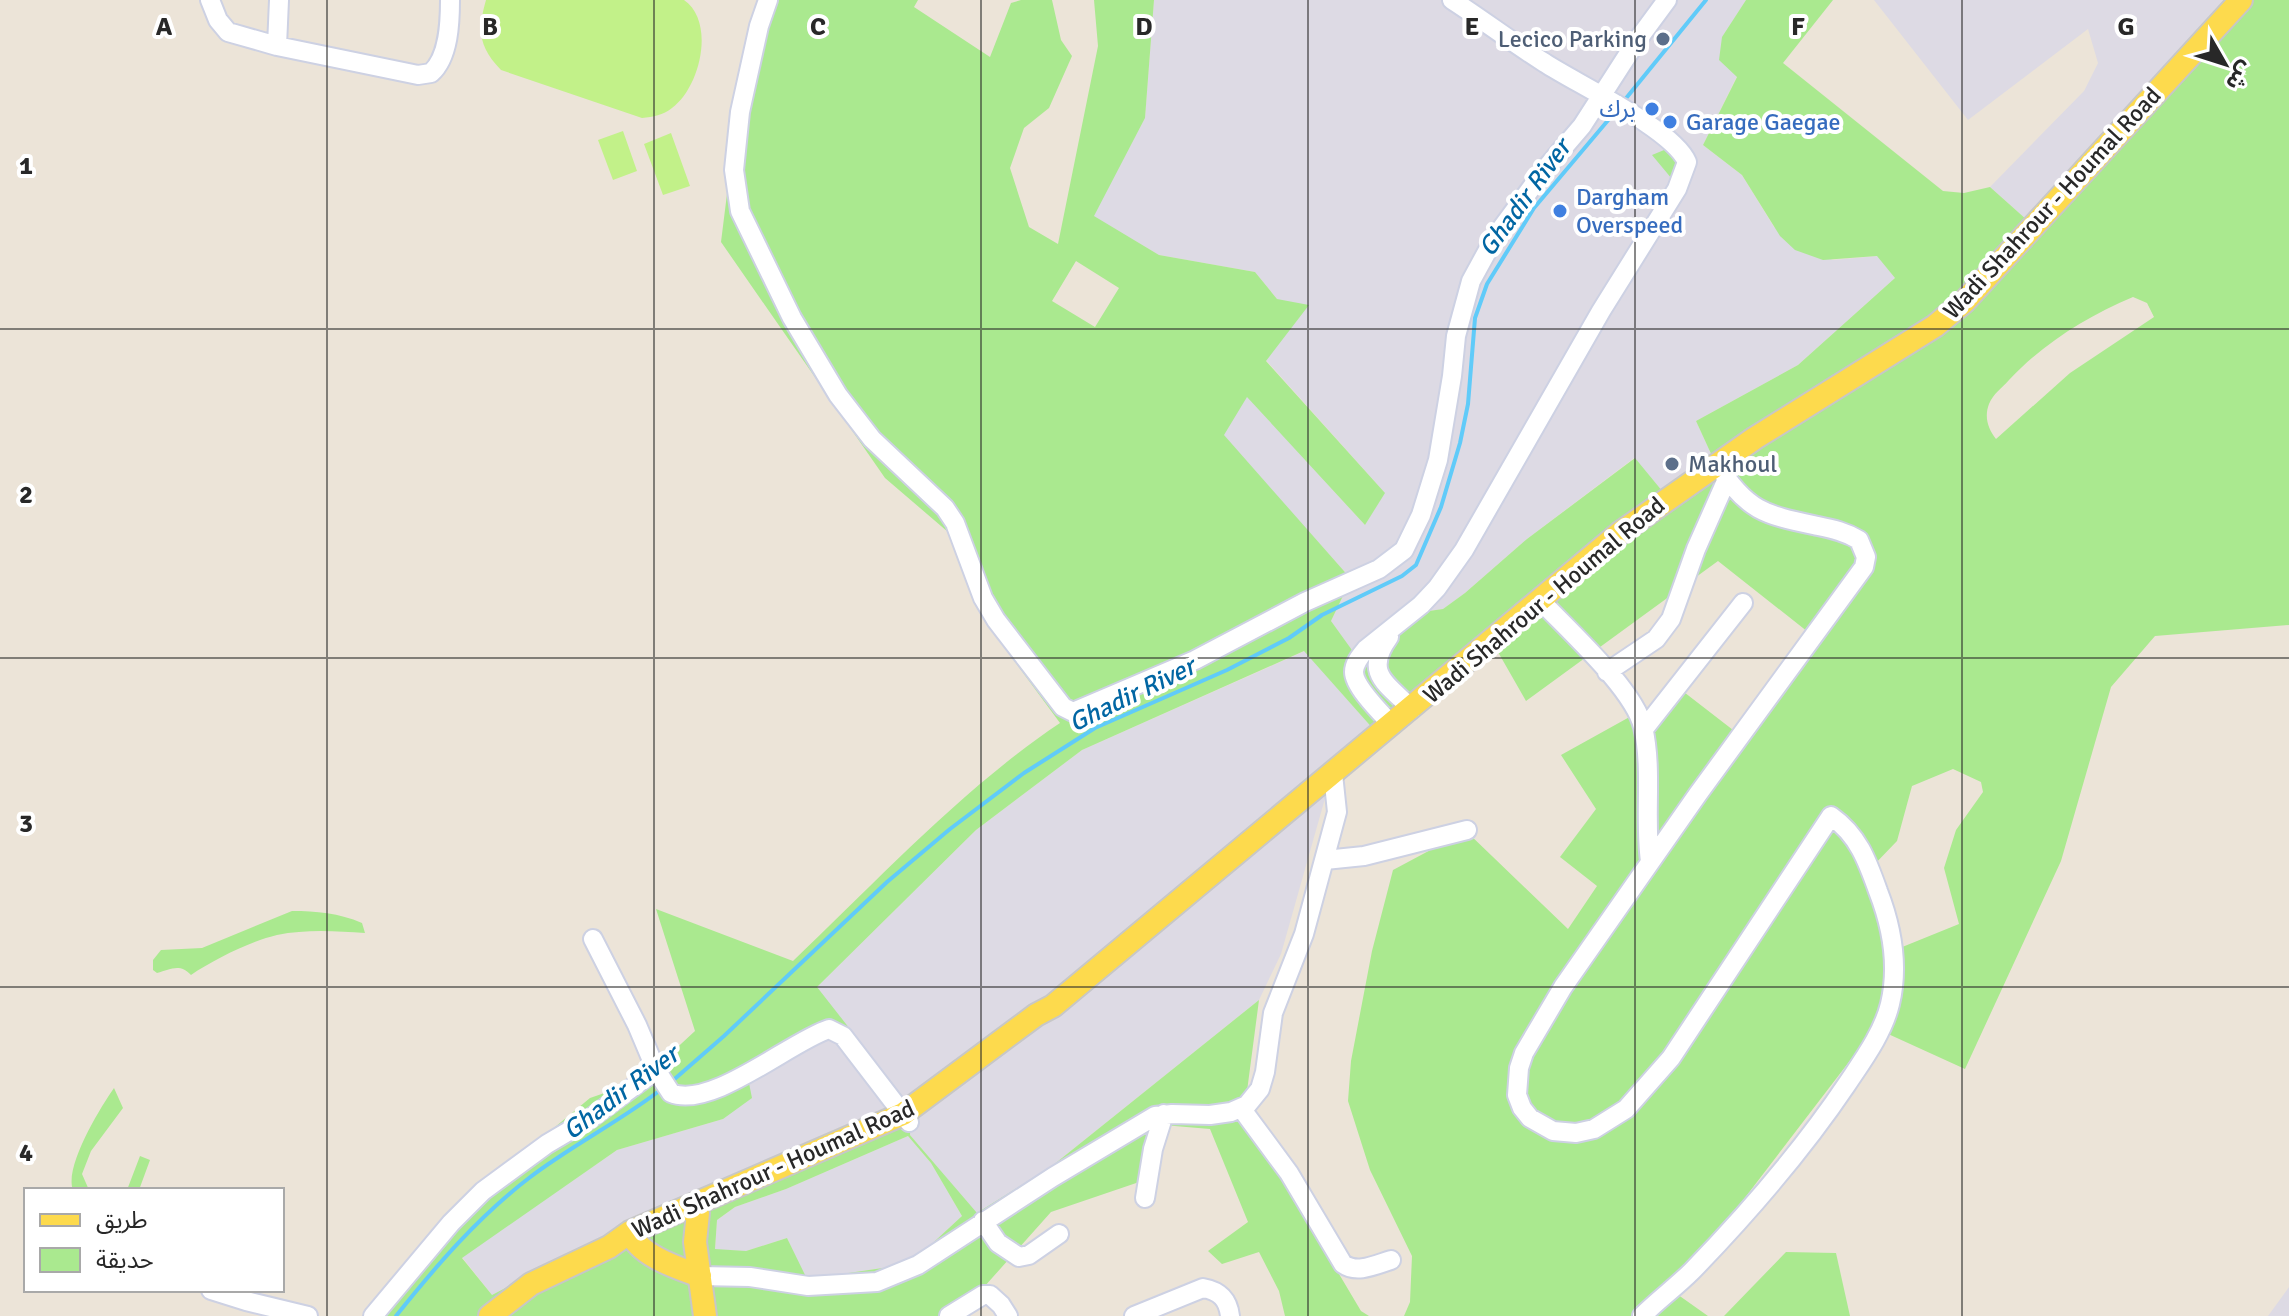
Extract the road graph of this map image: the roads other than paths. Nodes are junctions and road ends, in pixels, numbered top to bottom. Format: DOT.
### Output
graph roads {
  1 [pos="210,0"];
  2 [pos="279,0"];
  3 [pos="450,0"];
  4 [pos="768,0"];
  5 [pos="1452,0"];
  6 [pos="1667,0"];
  7 [pos="2241,0"];
  8 [pos="277,46"];
  9 [pos="1608,99"];
  10 [pos="1722,471"];
  11 [pos="1539,599"];
  12 [pos="1743,603"];
  13 [pos="1399,623"];
  14 [pos="1607,672"];
  15 [pos="1412,709"];
  16 [pos="1392,725"];
  17 [pos="1644,729"];
  18 [pos="1333,774"];
  19 [pos="1467,830"];
  20 [pos="1325,860"];
  21 [pos="1650,861"];
  22 [pos="593,939"];
  23 [pos="658,1073"];
  24 [pos="1241,1108"];
  25 [pos="1164,1114"];
  26 [pos="906,1118"];
  27 [pos="731,1194"];
  28 [pos="1145,1198"];
  29 [pos="698,1213"];
  30 [pos="983,1221"];
  31 [pos="1059,1234"];
  32 [pos="632,1237"];
  33 [pos="1391,1260"];
  34 [pos="700,1276"];
  35 [pos="217,1292"];
  36 [pos="308,1316"];
  37 [pos="373,1316"];
  38 [pos="490,1316"];
  39 [pos="705,1316"];
  40 [pos="949,1316"];
  41 [pos="1008,1316"];
  42 [pos="1134,1316"];
  43 [pos="1230,1316"];
  44 [pos="1642,1316"];
  1 -- 8 [label="street"];
  2 -- 8 [label="street"];
  3 -- 8 [label="street"];
  4 -- 9 [label="street"];
  5 -- 9 [label="street"];
  6 -- 9 [label="street"];
  7 -- 10 [label="main road, Wadi Shahrour - Houmal Road"];
  9 -- 13 [label="street"];
  10 -- 11 [label="main road, Wadi Shahrour - Houmal Road"];
  10 -- 14 [label="street"];
  10 -- 21 [label="street"];
  11 -- 14 [label="street"];
  11 -- 15 [label="main road, Wadi Shahrour - Houmal Road"];
  12 -- 17 [label="street"];
  13 -- 15 [label="street"];
  13 -- 16 [label="street"];
  14 -- 17 [label="street"];
  15 -- 16 [label="main road, Wadi Shahrour - Houmal Road"];
  16 -- 18 [label="main road, Wadi Shahrour - Houmal Road"];
  17 -- 21 [label="street"];
  18 -- 20 [label="street"];
  18 -- 26 [label="main road, Wadi Shahrour - Houmal Road"];
  19 -- 20 [label="street"];
  20 -- 24 [label="street"];
  21 -- 44 [label="street"];
  22 -- 23 [label="street"];
  23 -- 26 [label="street"];
  23 -- 37 [label="street"];
  24 -- 25 [label="street"];
  24 -- 33 [label="street"];
  25 -- 28 [label="street"];
  25 -- 30 [label="street"];
  26 -- 27 [label="main road, Wadi Shahrour - Houmal Road"];
  27 -- 29 [label="main road, Wadi Shahrour - Houmal Road"];
  27 -- 32 [label="main road, Wadi Shahrour - Houmal Road"];
  29 -- 32 [label="main road, Wadi Shahrour - Houmal Road"];
  29 -- 34 [label="main road"];
  30 -- 31 [label="street"];
  30 -- 34 [label="street"];
  32 -- 34 [label="main road"];
  32 -- 38 [label="main road, Wadi Shahrour - Houmal Road"];
  34 -- 39 [label="main road"];
  35 -- 36 [label="street"];
  40 -- 41 [label="street"];
  42 -- 43 [label="street"];
}
